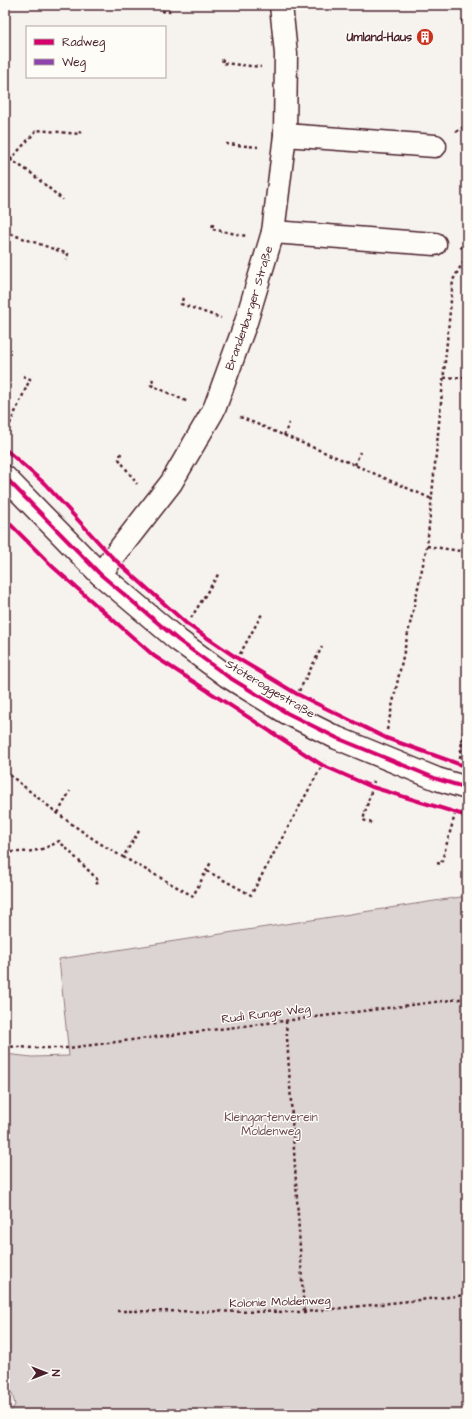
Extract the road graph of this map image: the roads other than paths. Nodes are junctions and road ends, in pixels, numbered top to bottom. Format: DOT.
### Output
graph roads {
  1 [pos="281,5"];
  2 [pos="284,142"];
  3 [pos="435,146"];
  4 [pos="271,237"];
  5 [pos="435,244"];
  6 [pos="5,477"];
  7 [pos="100,574"];
  8 [pos="462,786"];
  1 -- 2 [label="street, Brandenburger Straße"];
  2 -- 3 [label="street"];
  2 -- 4 [label="street, Brandenburger Straße"];
  4 -- 5 [label="street"];
  4 -- 7 [label="street, Brandenburger Straße"];
  6 -- 7 [label="street, Stöteroggestraße"];
  7 -- 8 [label="street, Stöteroggestraße"];
}
